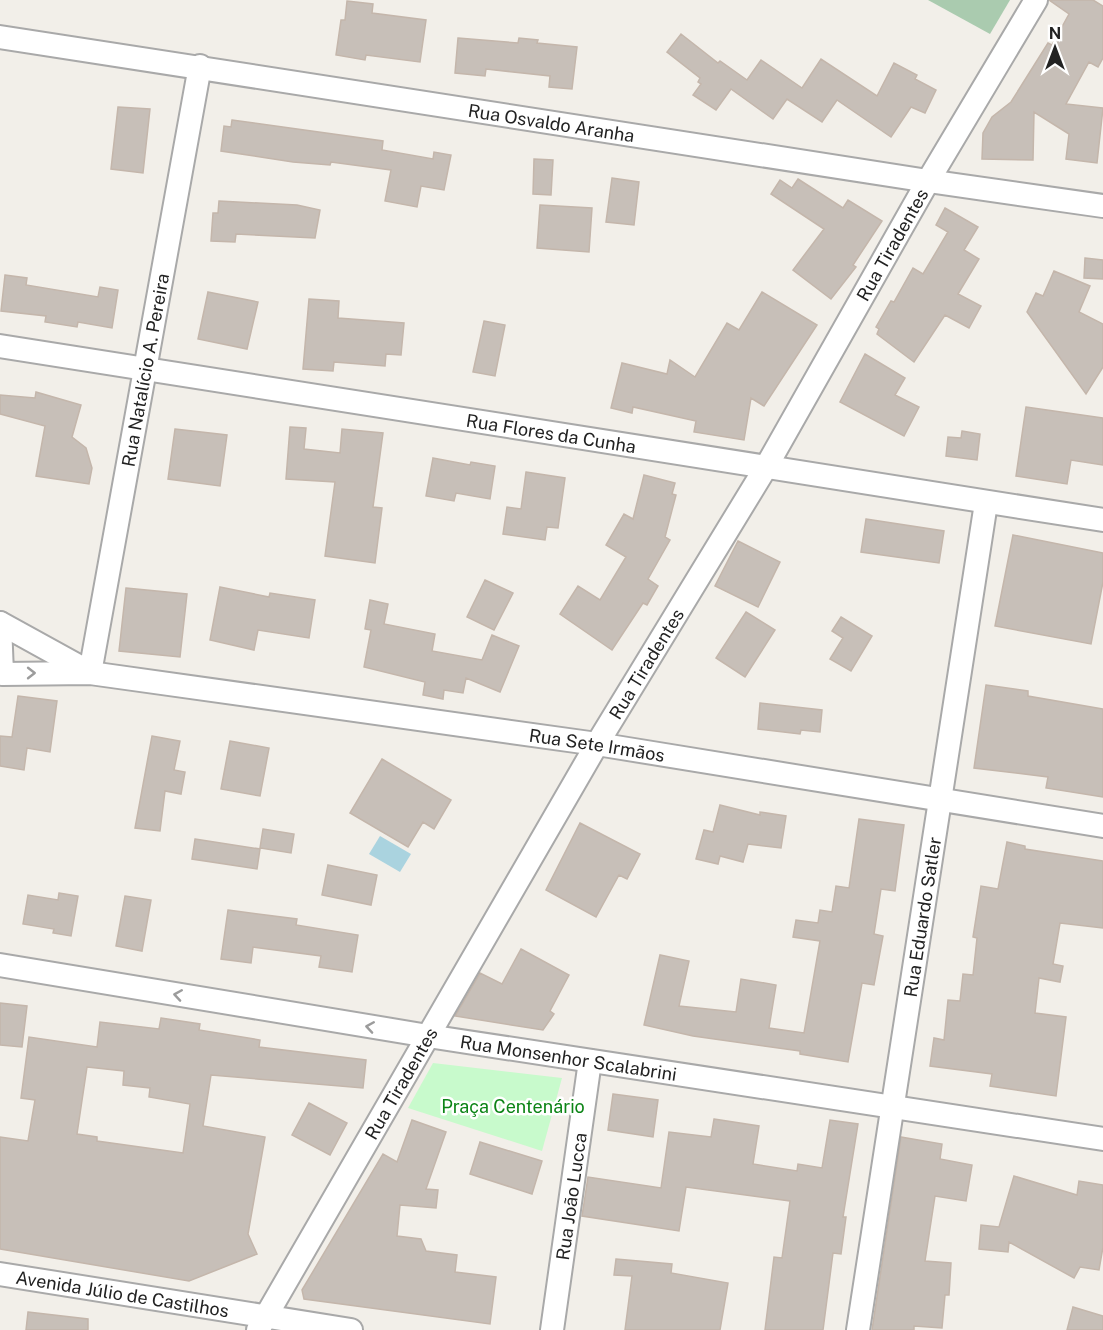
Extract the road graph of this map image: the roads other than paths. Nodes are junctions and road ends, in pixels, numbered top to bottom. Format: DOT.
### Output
graph roads {
  1 [pos="1036,0"];
  2 [pos="0,37"];
  3 [pos="200,66"];
  4 [pos="928,182"];
  5 [pos="1103,206"];
  6 [pos="0,346"];
  7 [pos="146,369"];
  8 [pos="766,467"];
  9 [pos="986,503"];
  10 [pos="1103,520"];
  11 [pos="0,623"];
  12 [pos="90,673"];
  13 [pos="1,681"];
  14 [pos="597,744"];
  15 [pos="940,799"];
  16 [pos="1103,826"];
  17 [pos="0,965"];
  18 [pos="428,1036"];
  19 [pos="590,1061"];
  20 [pos="894,1107"];
  21 [pos="1103,1138"];
  22 [pos="0,1274"];
  23 [pos="262,1324"];
  24 [pos="351,1330"];
  25 [pos="552,1330"];
  26 [pos="858,1330"];
  1 -- 4 [label="street, Rua Tiradentes"];
  2 -- 3 [label="street, Rua Osvaldo Aranha"];
  3 -- 4 [label="street, Rua Osvaldo Aranha"];
  3 -- 7 [label="street, Rua Natalício A. Pereira"];
  4 -- 5 [label="street, Rua Osvaldo Aranha"];
  4 -- 8 [label="street, Rua Tiradentes"];
  6 -- 7 [label="street, Rua Flores da Cunha"];
  7 -- 8 [label="street, Rua Flores da Cunha"];
  7 -- 12 [label="street, Rua Natalício A. Pereira"];
  8 -- 9 [label="street, Rua Flores da Cunha"];
  8 -- 14 [label="street, Rua Tiradentes"];
  9 -- 10 [label="street, Rua Flores da Cunha"];
  9 -- 15 [label="street, Rua Eduardo Satler"];
  11 -- 12 [label="street"];
  11 -- 13 [label="street"];
  13 -- 12 [label="street, one-way"];
  12 -- 14 [label="street, Rua Sete Irmãos"];
  14 -- 15 [label="street, Rua Sete Irmãos"];
  14 -- 18 [label="street, Rua Tiradentes"];
  15 -- 16 [label="street, Rua Sete Irmãos"];
  15 -- 20 [label="street, Rua Eduardo Satler"];
  18 -- 17 [label="street, Rua Monsenhor Scalabrini, one-way"];
  18 -- 19 [label="street, Rua Monsenhor Scalabrini"];
  18 -- 23 [label="street, Rua Tiradentes"];
  19 -- 20 [label="street, Rua Monsenhor Scalabrini"];
  19 -- 25 [label="street, Rua João Lucca"];
  20 -- 21 [label="street, Rua Monsenhor Scalabrini"];
  20 -- 26 [label="street, Rua Eduardo Satler"];
  22 -- 23 [label="street, Avenida Júlio de Castilhos"];
  23 -- 24 [label="street, Avenida Júlio de Castilhos"];
}
